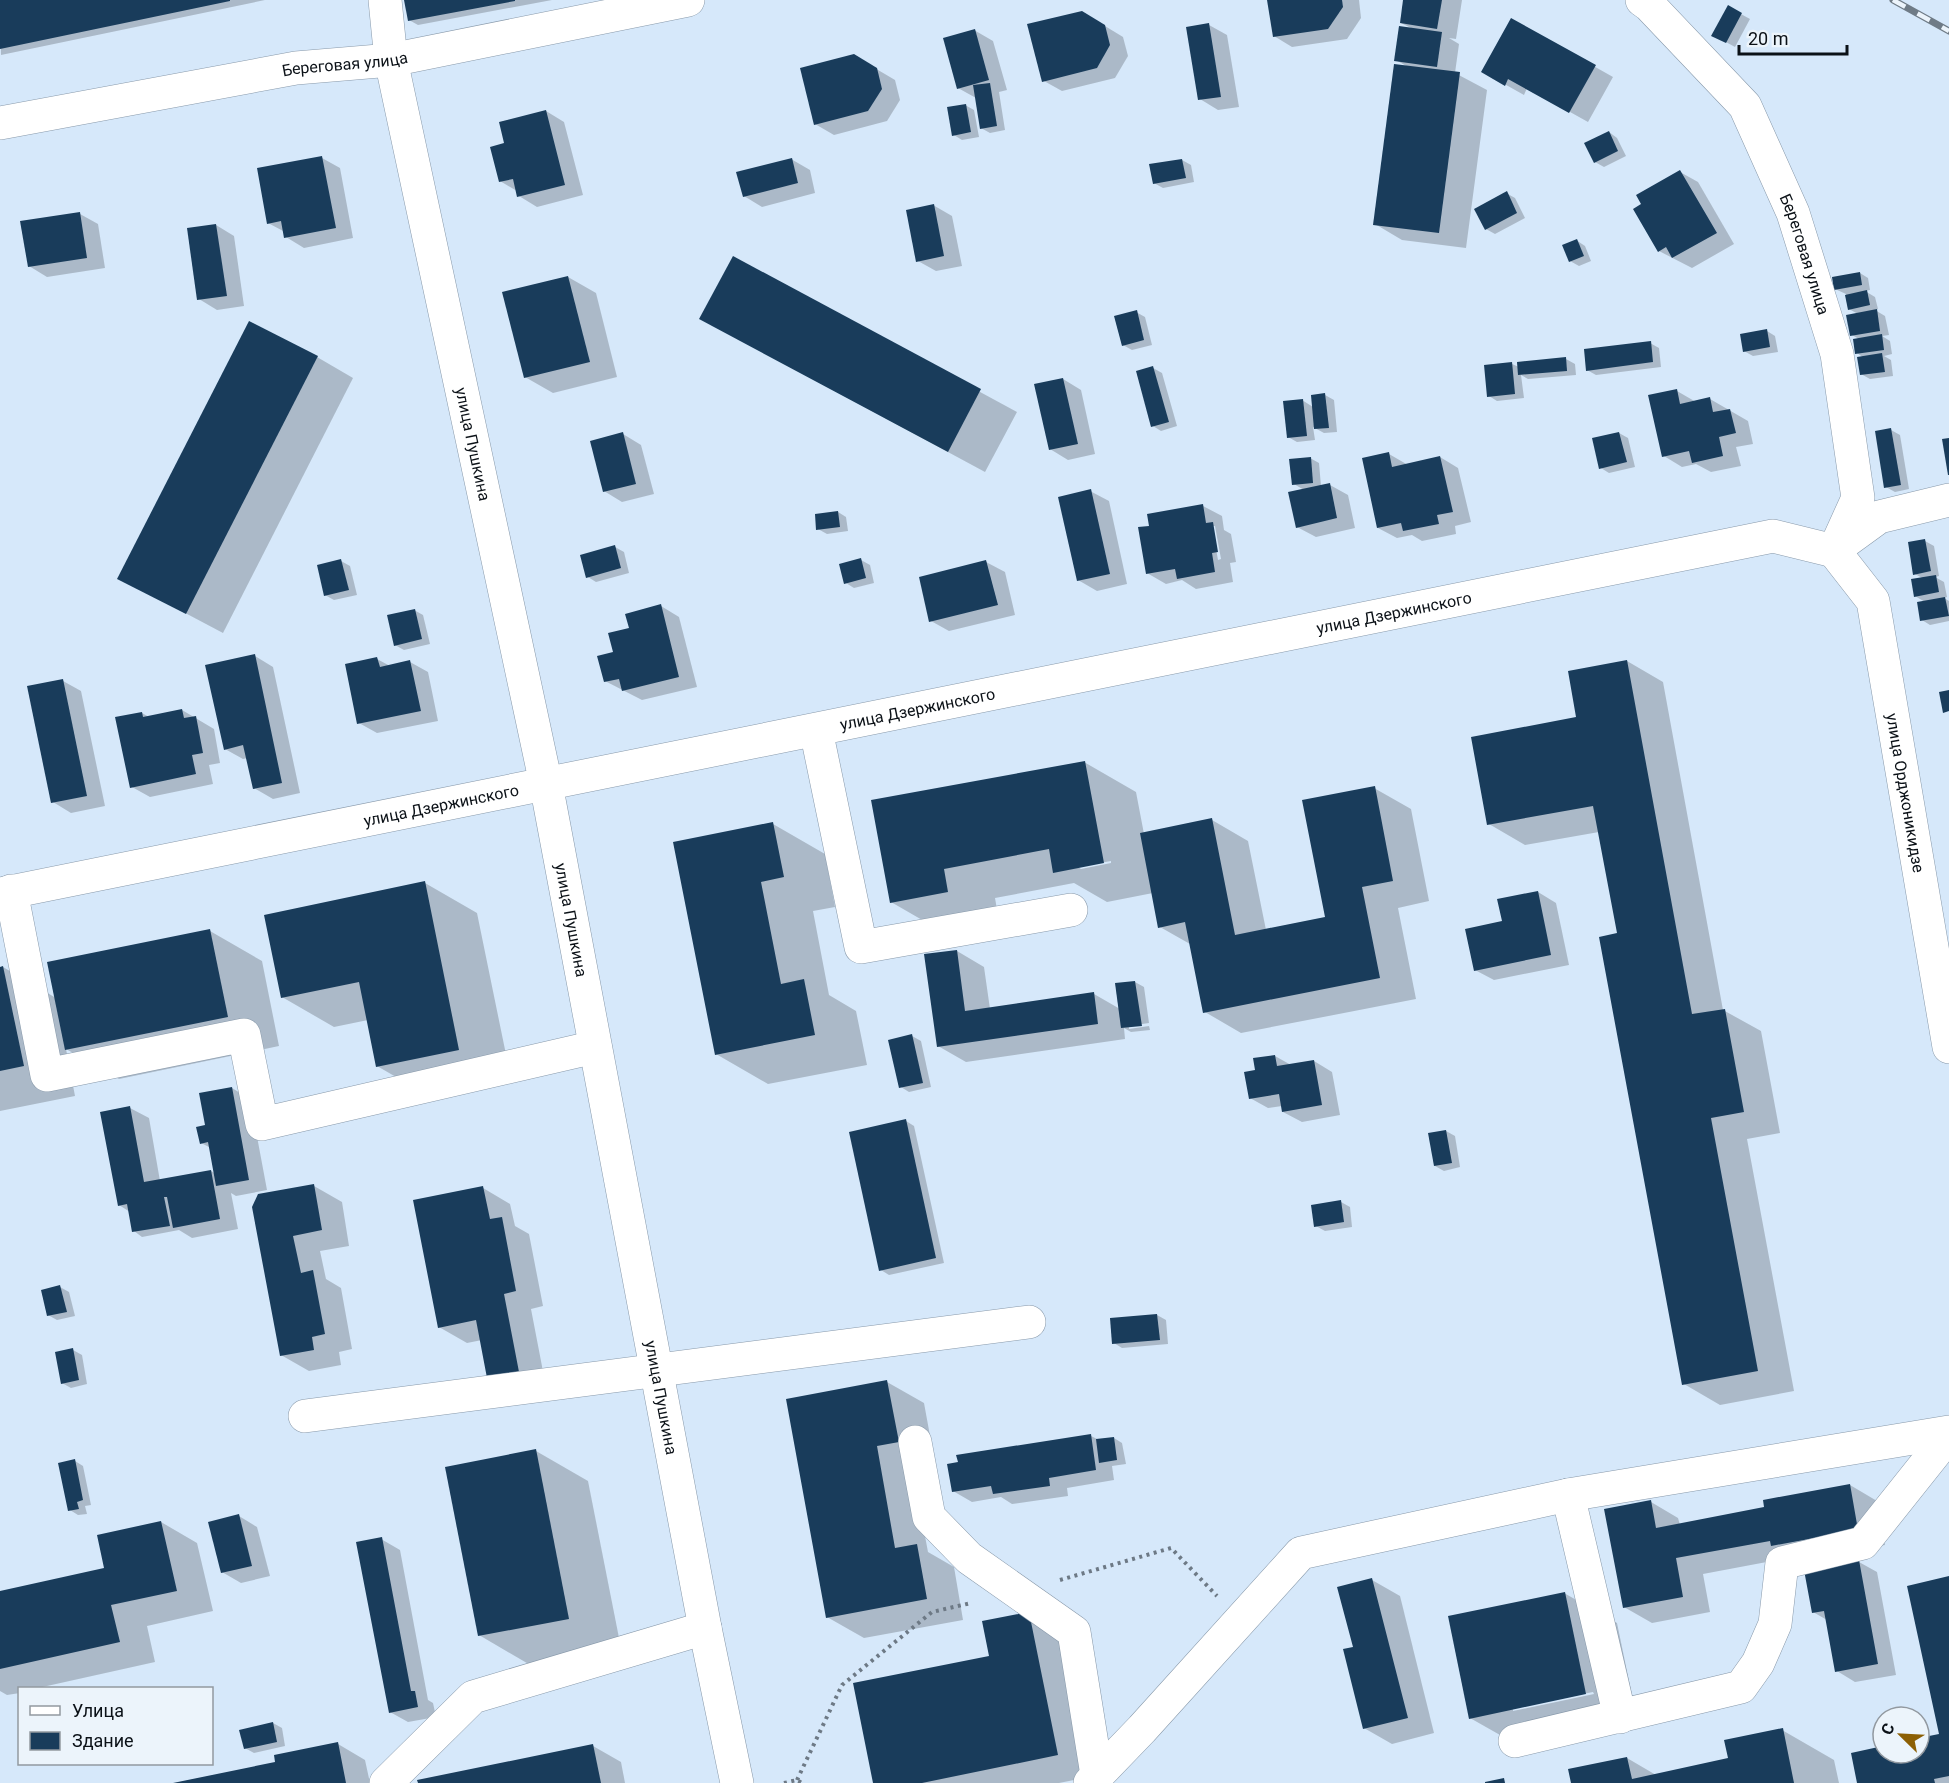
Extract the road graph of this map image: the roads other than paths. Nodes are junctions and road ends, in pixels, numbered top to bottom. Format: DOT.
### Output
graph roads {
  1 [pos="385,0"];
  2 [pos="688,0"];
  3 [pos="1642,0"];
  4 [pos="391,60"];
  5 [pos="0,123"];
  6 [pos="1949,500"];
  7 [pos="1834,550"];
  8 [pos="816,730"];
  9 [pos="546,784"];
  10 [pos="6,892"];
  11 [pos="1071,909"];
  12 [pos="596,1047"];
  13 [pos="1949,1047"];
  14 [pos="1029,1322"];
  15 [pos="657,1371"];
  16 [pos="305,1416"];
  17 [pos="1949,1434"];
  18 [pos="915,1442"];
  19 [pos="1568,1495"];
  20 [pos="705,1628"];
  21 [pos="1620,1717"];
  22 [pos="1515,1741"];
  23 [pos="1094,1779"];
  24 [pos="386,1783"];
  25 [pos="737,1783"];
  1 -- 4 [label="street, улица Пушкина"];
  2 -- 4 [label="street, Береговая улица"];
  3 -- 7 [label="street, Береговая улица"];
  4 -- 5 [label="street, Береговая улица"];
  4 -- 9 [label="street, улица Пушкина"];
  6 -- 7 [label="street"];
  7 -- 8 [label="street, улица Дзержинского"];
  7 -- 13 [label="street, улица Орджоникидзе"];
  8 -- 9 [label="street, улица Дзержинского"];
  8 -- 11 [label="street"];
  9 -- 10 [label="street, улица Дзержинского"];
  9 -- 12 [label="street, улица Пушкина"];
  10 -- 12 [label="street"];
  12 -- 15 [label="street, улица Пушкина"];
  14 -- 15 [label="street"];
  15 -- 16 [label="street"];
  15 -- 20 [label="street, улица Пушкина"];
  17 -- 19 [label="street"];
  17 -- 21 [label="street"];
  18 -- 23 [label="street"];
  19 -- 21 [label="street"];
  19 -- 23 [label="street"];
  20 -- 24 [label="street"];
  20 -- 25 [label="street, улица Пушкина"];
  21 -- 22 [label="street"];
}
